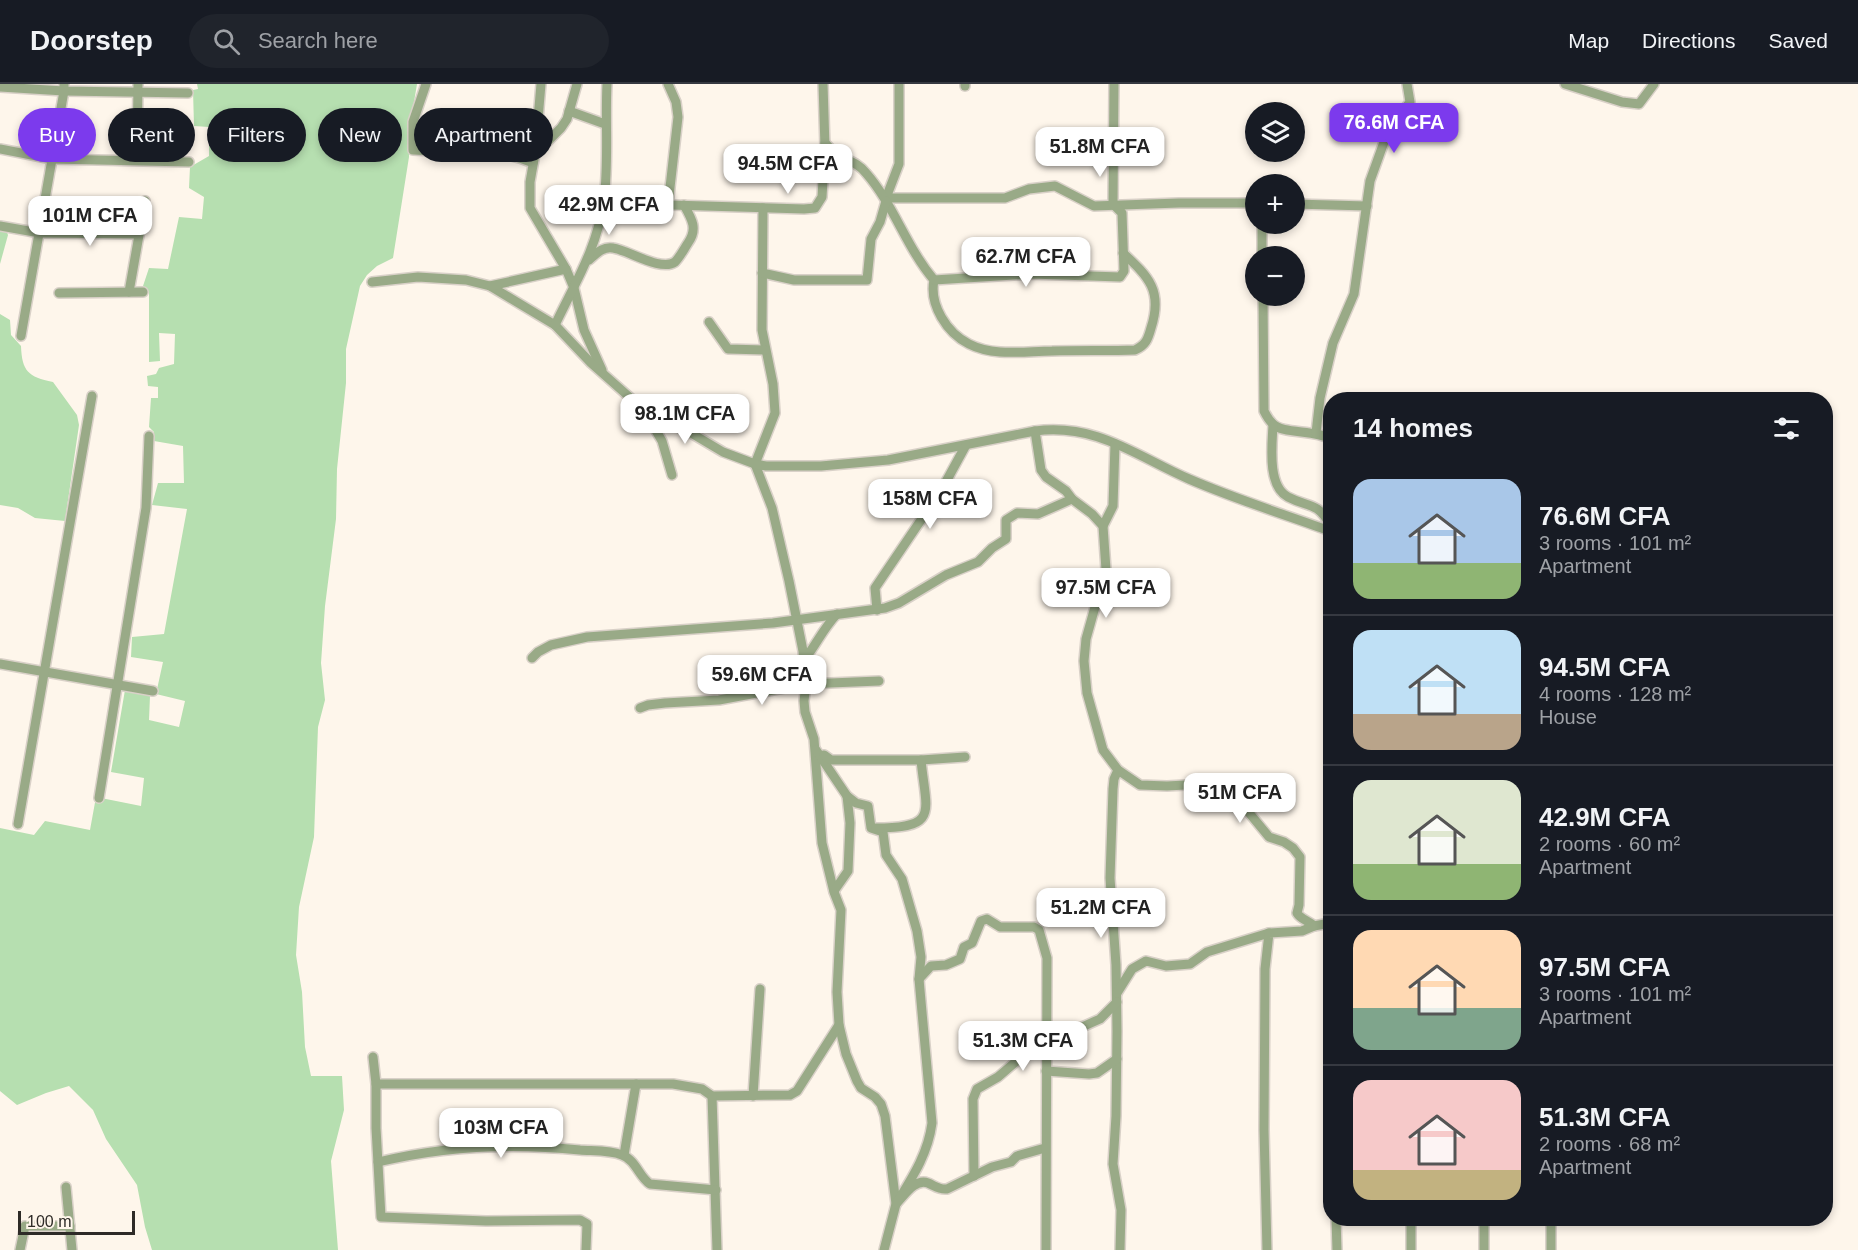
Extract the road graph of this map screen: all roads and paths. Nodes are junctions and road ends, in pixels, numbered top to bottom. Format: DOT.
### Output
graph roads {
  1 [pos="426,84"];
  2 [pos="541,84"];
  3 [pos="577,84"];
  4 [pos="607,84"];
  5 [pos="668,84"];
  6 [pos="823,84"];
  7 [pos="899,84"];
  8 [pos="1114,84"];
  9 [pos="1407,84"];
  10 [pos="1565,84"];
  11 [pos="1654,84"];
  12 [pos="0,87"];
  13 [pos="64,87"];
  14 [pos="138,88"];
  15 [pos="188,93"];
  16 [pos="60,108"];
  17 [pos="138,108"];
  18 [pos="418,108"];
  19 [pos="539,108"];
  20 [pos="569,111"];
  21 [pos="414,119"];
  22 [pos="606,124"];
  23 [pos="553,137"];
  24 [pos="825,143"];
  25 [pos="0,149"];
  26 [pos="414,150"];
  27 [pos="18,152"];
  28 [pos="52,162"];
  29 [pos="533,162"];
  30 [pos="145,201"];
  31 [pos="886,201"];
  32 [pos="604,203"];
  33 [pos="1245,203"];
  34 [pos="1113,204"];
  35 [pos="1305,204"];
  36 [pos="668,205"];
  37 [pos="684,205"];
  38 [pos="1366,206"];
  39 [pos="763,208"];
  40 [pos="0,226"];
  41 [pos="40,232"];
  42 [pos="139,234"];
  43 [pos="1123,253"];
  44 [pos="588,261"];
  45 [pos="566,269"];
  46 [pos="762,273"];
  47 [pos="934,280"];
  48 [pos="372,282"];
  49 [pos="490,286"];
  50 [pos="574,288"];
  51 [pos="129,292"];
  52 [pos="143,292"];
  53 [pos="59,293"];
  54 [pos="1263,306"];
  55 [pos="709,322"];
  56 [pos="555,325"];
  57 [pos="21,336"];
  58 [pos="765,350"];
  59 [pos="605,376"];
  60 [pos="93,396"];
  61 [pos="648,417"];
  62 [pos="1273,425"];
  63 [pos="1035,431"];
  64 [pos="1316,433"];
  65 [pos="148,436"];
  66 [pos="1323,436"];
  67 [pos="1115,444"];
  68 [pos="966,445"];
  69 [pos="754,464"];
  70 [pos="672,475"];
  71 [pos="1072,499"];
  72 [pos="1323,514"];
  73 [pos="1103,526"];
  74 [pos="1323,528"];
  75 [pos="877,610"];
  76 [pos="837,614"];
  77 [pos="796,621"];
  78 [pos="532,658"];
  79 [pos="804,660"];
  80 [pos="0,664"];
  81 [pos="45,672"];
  82 [pos="879,681"];
  83 [pos="806,684"];
  84 [pos="119,685"];
  85 [pos="153,691"];
  86 [pos="640,708"];
  87 [pos="815,748"];
  88 [pos="965,757"];
  89 [pos="921,760"];
  90 [pos="1118,770"];
  91 [pos="847,796"];
  92 [pos="99,798"];
  93 [pos="18,824"];
  94 [pos="871,828"];
  95 [pos="834,892"];
  96 [pos="1323,924"];
  97 [pos="1314,926"];
  98 [pos="1269,933"];
  99 [pos="919,979"];
  100 [pos="760,988"];
  101 [pos="1117,998"];
  102 [pos="839,1025"];
  103 [pos="1046,1036"];
  104 [pos="374,1057"];
  105 [pos="1117,1059"];
  106 [pos="1046,1071"];
  107 [pos="376,1084"];
  108 [pos="636,1084"];
  109 [pos="712,1096"];
  110 [pos="753,1096"];
  111 [pos="1045,1148"];
  112 [pos="624,1155"];
  113 [pos="378,1162"];
  114 [pos="974,1176"];
  115 [pos="66,1188"];
  116 [pos="717,1190"];
  117 [pos="896,1204"];
  118 [pos="69,1226"];
  119 [pos="1336,1226"];
  120 [pos="1411,1226"];
  121 [pos="1484,1226"];
  122 [pos="1551,1226"];
  123 [pos="20,1250"];
  124 [pos="72,1250"];
  125 [pos="586,1250"];
  126 [pos="717,1250"];
  127 [pos="884,1250"];
  128 [pos="1046,1250"];
  129 [pos="1120,1250"];
  130 [pos="1267,1250"];
  131 [pos="1337,1250"];
  132 [pos="1411,1250"];
  133 [pos="1484,1250"];
  134 [pos="1551,1250"];
  1 -- 18 [label="street"];
  2 -- 19 [label="street"];
  3 -- 20 [label="street"];
  4 -- 22 [label="street"];
  5 -- 36 [label="street"];
  6 -- 24 [label="street"];
  7 -- 34 [label="street"];
  8 -- 34 [label="street"];
  9 -- 38 [label="street"];
  10 -- 11 [label="street"];
  12 -- 13 [label="street"];
  13 -- 14 [label="street"];
  13 -- 16 [label="street"];
  14 -- 15 [label="street"];
  14 -- 17 [label="street"];
  20 -- 22 [label="street"];
  20 -- 23 [label="street"];
  21 -- 26 [label="street"];
  22 -- 32 [label="street"];
  24 -- 31 [label="street"];
  24 -- 39 [label="street"];
  25 -- 27 [label="street"];
  28 -- 41 [label="street"];
  29 -- 45 [label="street"];
  30 -- 42 [label="street"];
  31 -- 46 [label="street"];
  31 -- 47 [label="street"];
  32 -- 36 [label="street"];
  32 -- 44 [label="street"];
  33 -- 34 [label="street"];
  34 -- 43 [label="street"];
  35 -- 38 [label="street"];
  36 -- 37 [label="street"];
  37 -- 39 [label="street"];
  37 -- 44 [label="street"];
  38 -- 64 [label="street"];
  39 -- 46 [label="street"];
  40 -- 41 [label="street"];
  41 -- 42 [label="street"];
  41 -- 57 [label="street"];
  42 -- 51 [label="street"];
  43 -- 47 [label="street"];
  43 -- 47 [label="street"];
  44 -- 50 [label="street"];
  45 -- 49 [label="street"];
  45 -- 50 [label="street"];
  46 -- 58 [label="street"];
  48 -- 49 [label="street"];
  49 -- 56 [label="street"];
  50 -- 56 [label="street"];
  50 -- 59 [label="street"];
  51 -- 52 [label="street"];
  51 -- 53 [label="street"];
  54 -- 62 [label="street"];
  55 -- 58 [label="street"];
  56 -- 59 [label="street"];
  58 -- 69 [label="street"];
  59 -- 61 [label="street"];
  60 -- 81 [label="street"];
  61 -- 69 [label="street"];
  61 -- 70 [label="street"];
  62 -- 64 [label="street"];
  62 -- 72 [label="street"];
  63 -- 67 [label="street"];
  63 -- 68 [label="street"];
  63 -- 71 [label="street"];
  64 -- 66 [label="street"];
  65 -- 84 [label="street"];
  67 -- 73 [label="street"];
  67 -- 74 [label="street"];
  68 -- 69 [label="street"];
  68 -- 75 [label="street"];
  69 -- 77 [label="street"];
  71 -- 73 [label="street"];
  71 -- 75 [label="street"];
  73 -- 90 [label="street"];
  75 -- 76 [label="street"];
  76 -- 77 [label="street"];
  76 -- 79 [label="street"];
  77 -- 78 [label="street"];
  77 -- 79 [label="street"];
  79 -- 83 [label="street"];
  80 -- 81 [label="street"];
  81 -- 84 [label="street"];
  81 -- 93 [label="street"];
  82 -- 83 [label="street"];
  83 -- 86 [label="street"];
  83 -- 87 [label="street"];
  84 -- 85 [label="street"];
  84 -- 92 [label="street"];
  87 -- 89 [label="street"];
  87 -- 91 [label="street"];
  87 -- 95 [label="street"];
  88 -- 89 [label="street"];
  89 -- 94 [label="street"];
  90 -- 97 [label="street"];
  90 -- 101 [label="street"];
  91 -- 94 [label="street"];
  91 -- 95 [label="street"];
  94 -- 99 [label="street"];
  95 -- 102 [label="street"];
  96 -- 97 [label="street"];
  97 -- 98 [label="street"];
  98 -- 101 [label="street"];
  98 -- 130 [label="street"];
  99 -- 103 [label="street"];
  99 -- 117 [label="street"];
  100 -- 110 [label="street"];
  101 -- 103 [label="street"];
  101 -- 105 [label="street"];
  102 -- 110 [label="street"];
  102 -- 117 [label="street"];
  103 -- 106 [label="street"];
  103 -- 114 [label="street"];
  104 -- 107 [label="street"];
  105 -- 106 [label="street"];
  105 -- 129 [label="street"];
  106 -- 111 [label="street"];
  107 -- 108 [label="street"];
  107 -- 113 [label="street"];
  108 -- 109 [label="street"];
  108 -- 112 [label="street"];
  109 -- 110 [label="street"];
  109 -- 116 [label="street"];
  111 -- 114 [label="street"];
  111 -- 128 [label="street"];
  112 -- 113 [label="street"];
  112 -- 116 [label="street"];
  113 -- 125 [label="street"];
  114 -- 117 [label="street"];
  115 -- 118 [label="street"];
  116 -- 126 [label="street"];
  117 -- 127 [label="street"];
  118 -- 123 [label="street"];
  118 -- 124 [label="street"];
  119 -- 131 [label="street"];
  120 -- 132 [label="street"];
  121 -- 133 [label="street"];
  122 -- 134 [label="street"];
}
